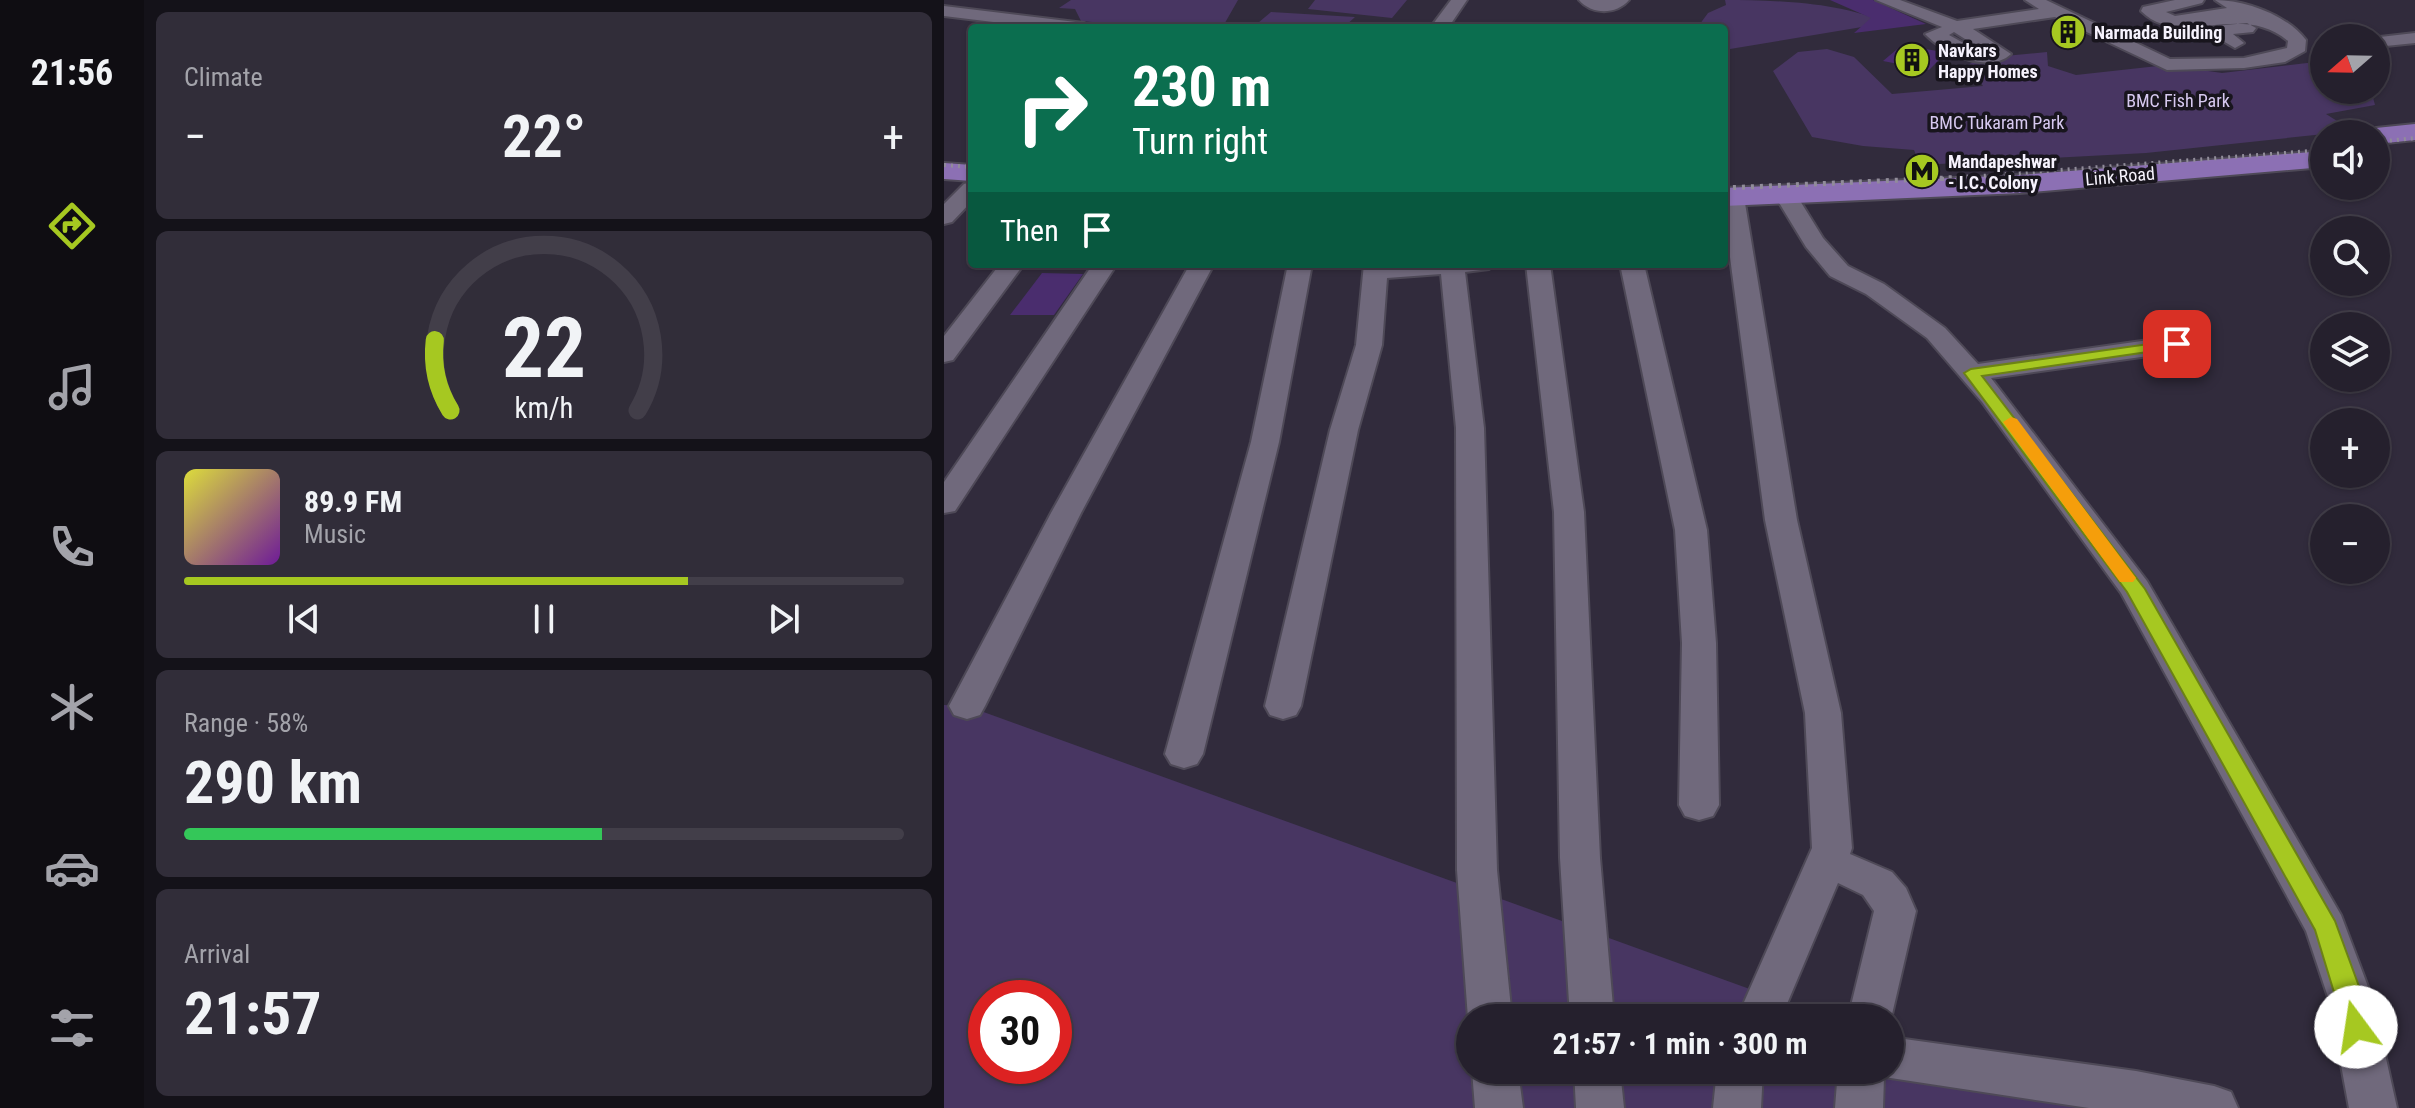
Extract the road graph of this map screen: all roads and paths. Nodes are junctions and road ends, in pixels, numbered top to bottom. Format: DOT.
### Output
graph roads {
  1 [pos="1459,0"];
  2 [pos="1587,0"];
  3 [pos="1884,0"];
  4 [pos="2033,0"];
  5 [pos="2196,0"];
  6 [pos="2223,0"];
  7 [pos="1614,3"];
  8 [pos="2245,10"];
  9 [pos="944,11"];
  10 [pos="2057,12"];
  11 [pos="1051,24"];
  12 [pos="1442,24"];
  13 [pos="1614,24"];
  14 [pos="1970,26"];
  15 [pos="2267,32"];
  16 [pos="2017,40"];
  17 [pos="2235,43"];
  18 [pos="2415,132"];
  19 [pos="2390,135"];
  20 [pos="2310,141"];
  21 [pos="2415,151"];
  22 [pos="944,152"];
  23 [pos="2390,153"];
  24 [pos="968,154"];
  25 [pos="2310,160"];
  26 [pos="944,171"];
  27 [pos="968,173"];
  28 [pos="1728,191"];
  29 [pos="1728,191"];
  30 [pos="968,193"];
  31 [pos="1786,196"];
  32 [pos="1728,197"];
  33 [pos="944,217"];
  34 [pos="1009,268"];
  35 [pos="1102,268"];
  36 [pos="1200,268"];
  37 [pos="1299,268"];
  38 [pos="1375,268"];
  39 [pos="1467,268"];
  40 [pos="1538,268"];
  41 [pos="1633,268"];
  42 [pos="2177,344"];
  43 [pos="944,354"];
  44 [pos="1971,373"];
  45 [pos="944,504"];
  46 [pos="967,706"];
  47 [pos="1283,706"];
  48 [pos="1184,754"];
  49 [pos="1699,805"];
  50 [pos="1826,862"];
  51 [pos="1489,1004"];
  52 [pos="1591,1004"];
  53 [pos="1765,1004"];
  54 [pos="1873,1004"];
  55 [pos="1904,1060"];
  56 [pos="1496,1084"];
  57 [pos="1598,1084"];
  58 [pos="1739,1084"];
  59 [pos="1860,1084"];
  60 [pos="1499,1108"];
  61 [pos="1600,1108"];
  62 [pos="1737,1108"];
  63 [pos="1859,1108"];
  64 [pos="2214,1108"];
  65 [pos="2373,1108"];
  1 -- 12 [label="street"];
  2 -- 7 [label="street"];
  3 -- 14 [label="street"];
  4 -- 10 [label="street"];
  5 -- 8 [label="street"];
  6 -- 8 [label="street"];
  7 -- 13 [label="street"];
  8 -- 15 [label="street"];
  9 -- 11 [label="street"];
  10 -- 14 [label="street"];
  10 -- 15 [label="street"];
  14 -- 16 [label="street"];
  15 -- 17 [label="street"];
  18 -- 19 [label="main road"];
  20 -- 28 [label="main road, Link Road"];
  21 -- 23 [label="main road"];
  22 -- 24 [label="main road"];
  25 -- 31 [label="main road, Link Road"];
  26 -- 27 [label="main road"];
  29 -- 31 [label="main road, Link Road"];
  30 -- 33 [label="street"];
  31 -- 44 [label="street"];
  32 -- 50 [label="street"];
  34 -- 43 [label="street"];
  35 -- 45 [label="street"];
  36 -- 46 [label="street"];
  37 -- 48 [label="street"];
  38 -- 47 [label="street"];
  39 -- 51 [label="street"];
  40 -- 52 [label="street"];
  41 -- 49 [label="street"];
  42 -- 44 [label="street"];
  44 -- 65 [label="street"];
  50 -- 53 [label="street"];
  50 -- 54 [label="street"];
  55 -- 64 [label="street"];
  56 -- 60 [label="street"];
  57 -- 61 [label="street"];
  58 -- 62 [label="street"];
  59 -- 63 [label="street"];
}
